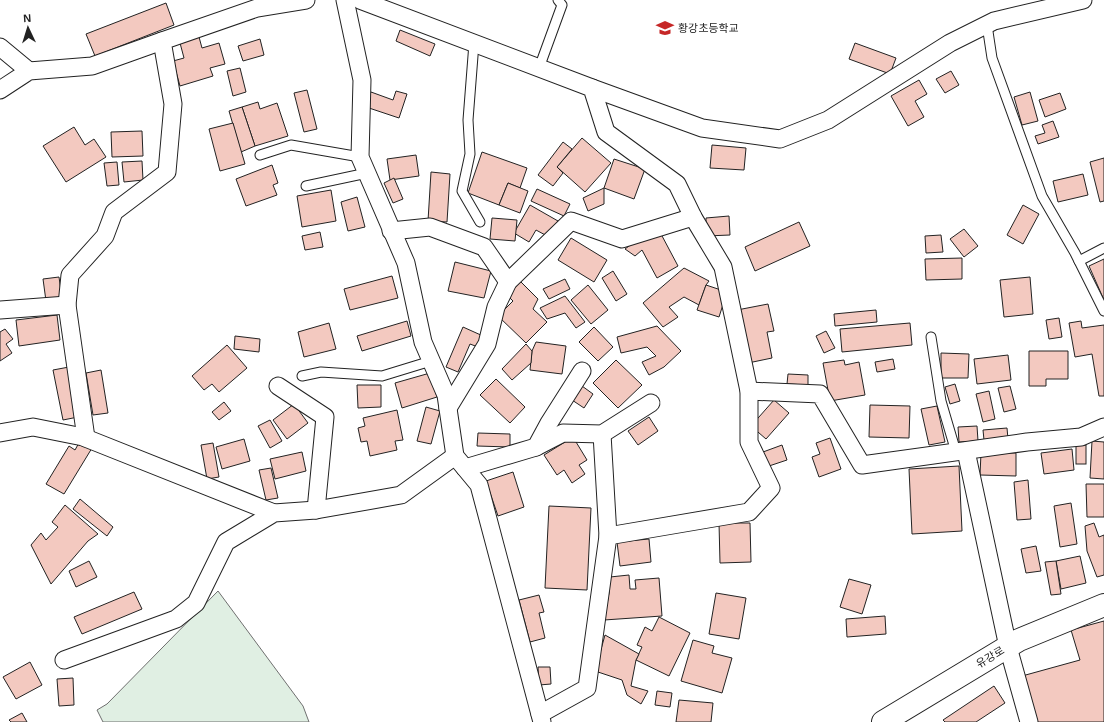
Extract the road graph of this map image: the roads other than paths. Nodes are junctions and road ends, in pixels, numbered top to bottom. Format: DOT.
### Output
graph roads {
  1 [pos="306,0"];
  2 [pos="345,0"];
  3 [pos="360,0"];
  4 [pos="558,0"];
  5 [pos="1083,0"];
  6 [pos="987,25"];
  7 [pos="162,41"];
  8 [pos="474,43"];
  9 [pos="0,47"];
  10 [pos="539,68"];
  11 [pos="29,71"];
  12 [pos="592,88"];
  13 [pos="0,90"];
  14 [pos="260,155"];
  15 [pos="360,157"];
  16 [pos="367,173"];
  17 [pos="306,186"];
  18 [pos="693,217"];
  19 [pos="480,222"];
  20 [pos="391,231"];
  21 [pos="1104,248"];
  22 [pos="1079,261"];
  23 [pos="508,282"];
  24 [pos="66,305"];
  25 [pos="0,310"];
  26 [pos="1104,311"];
  27 [pos="931,337"];
  28 [pos="431,361"];
  29 [pos="582,371"];
  30 [pos="302,376"];
  31 [pos="278,386"];
  32 [pos="749,391"];
  33 [pos="651,403"];
  34 [pos="448,408"];
  35 [pos="1104,427"];
  36 [pos="0,433"];
  37 [pos="602,434"];
  38 [pos="86,438"];
  39 [pos="536,448"];
  40 [pos="961,451"];
  41 [pos="460,462"];
  42 [pos="316,510"];
  43 [pos="274,513"];
  44 [pos="608,536"];
  45 [pos="1104,605"];
  46 [pos="1008,647"];
  47 [pos="64,660"];
  48 [pos="541,718"];
  49 [pos="883,722"];
  50 [pos="1029,722"];
  1 -- 7 [label="street"];
  2 -- 15 [label="street"];
  3 -- 8 [label="street"];
  4 -- 10 [label="lane"];
  5 -- 6 [label="street"];
  6 -- 12 [label="street"];
  6 -- 22 [label="lane"];
  7 -- 11 [label="street"];
  7 -- 24 [label="street"];
  8 -- 10 [label="street"];
  8 -- 19 [label="lane"];
  9 -- 11 [label="street"];
  10 -- 12 [label="street"];
  11 -- 13 [label="street"];
  12 -- 18 [label="street"];
  14 -- 15 [label="lane"];
  15 -- 16 [label="street"];
  16 -- 17 [label="lane"];
  16 -- 20 [label="street"];
  18 -- 23 [label="street"];
  18 -- 32 [label="street"];
  20 -- 23 [label="street"];
  20 -- 28 [label="street"];
  21 -- 22 [label="lane"];
  22 -- 26 [label="lane"];
  23 -- 34 [label="street"];
  24 -- 25 [label="street"];
  24 -- 38 [label="street"];
  27 -- 40 [label="lane"];
  28 -- 30 [label="lane"];
  28 -- 34 [label="street"];
  29 -- 39 [label="street"];
  31 -- 42 [label="street"];
  32 -- 40 [label="street"];
  32 -- 44 [label="street"];
  33 -- 37 [label="street"];
  34 -- 41 [label="street"];
  35 -- 40 [label="street"];
  36 -- 38 [label="street"];
  37 -- 39 [label="street"];
  37 -- 44 [label="street"];
  38 -- 43 [label="street"];
  39 -- 41 [label="street"];
  40 -- 46 [label="street"];
  41 -- 42 [label="street"];
  41 -- 48 [label="street"];
  42 -- 43 [label="street"];
  43 -- 47 [label="street"];
  44 -- 48 [label="street"];
  45 -- 46 [label="main road, 유강로"];
  46 -- 49 [label="main road, 유강로"];
  46 -- 50 [label="street"];
}
